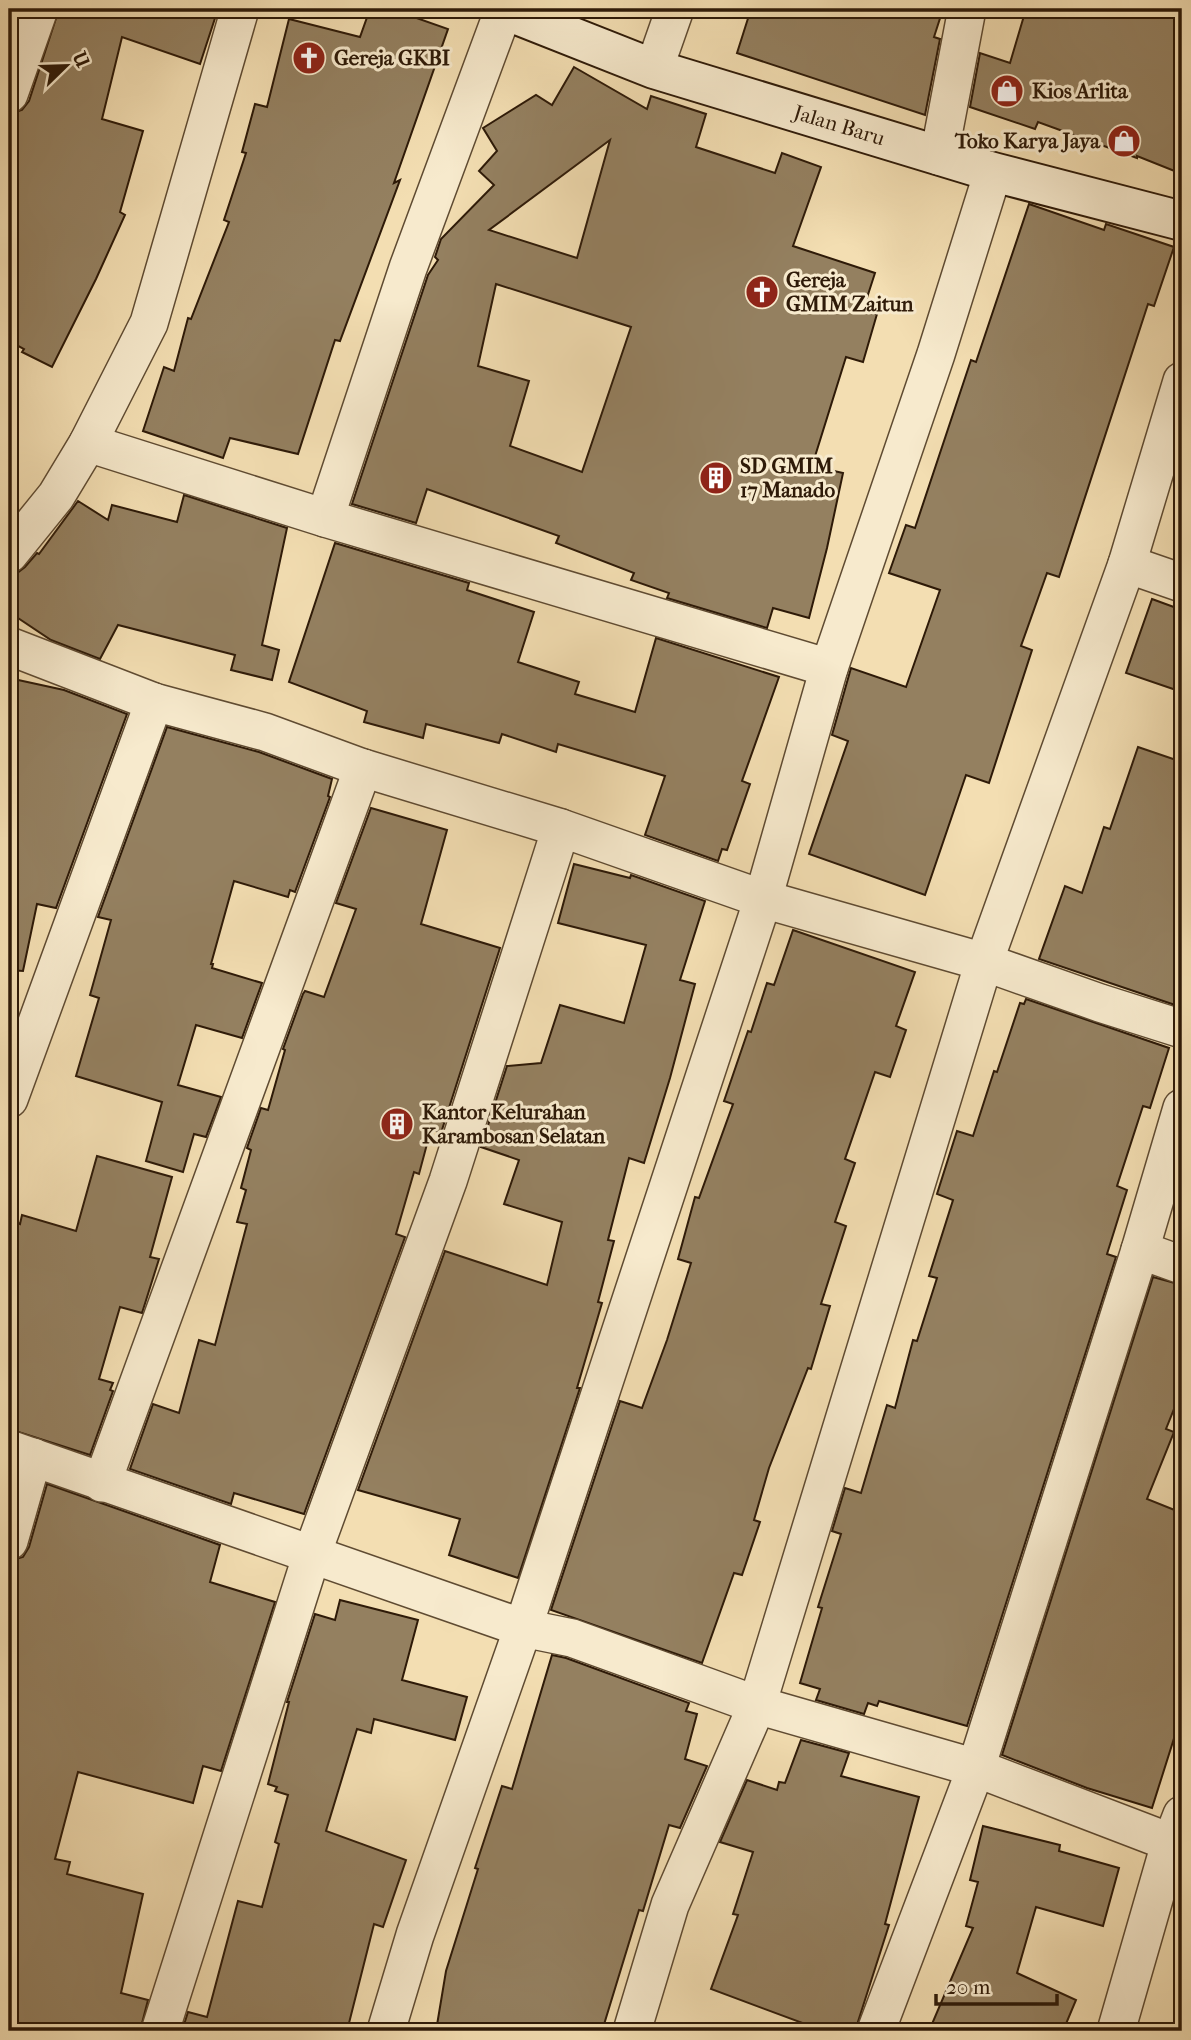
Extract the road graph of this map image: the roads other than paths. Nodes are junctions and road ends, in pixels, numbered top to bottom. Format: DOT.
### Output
graph roads {
  1 [pos="39,9"];
  2 [pos="240,9"];
  3 [pos="503,9"];
  4 [pos="676,9"];
  5 [pos="967,9"];
  6 [pos="654,69"];
  7 [pos="9,94"];
  8 [pos="939,156"];
  9 [pos="993,172"];
  10 [pos="1182,221"];
  11 [pos="1182,381"];
  12 [pos="88,443"];
  13 [pos="325,517"];
  14 [pos="9,554"];
  15 [pos="1127,564"];
  16 [pos="1182,583"];
  17 [pos="9,646"];
  18 [pos="829,668"];
  19 [pos="154,702"];
  20 [pos="363,768"];
  21 [pos="561,828"];
  22 [pos="763,899"];
  23 [pos="984,962"];
  24 [pos="1182,1028"];
  25 [pos="9,1099"];
  26 [pos="1182,1108"];
  27 [pos="1140,1250"];
  28 [pos="1182,1265"];
  29 [pos="21,1453"];
  30 [pos="102,1483"];
  31 [pos="9,1541"];
  32 [pos="313,1555"];
  33 [pos="523,1628"];
  34 [pos="757,1705"];
  35 [pos="975,1768"];
  36 [pos="1177,1829"];
  37 [pos="160,2031"];
  38 [pos="386,2031"];
  39 [pos="632,2031"];
  40 [pos="876,2031"];
  41 [pos="1116,2031"];
  1 -- 7 [label="street"];
  2 -- 12 [label="street"];
  3 -- 6 [label="street, Jalan Baru"];
  3 -- 13 [label="street"];
  4 -- 6 [label="street"];
  5 -- 8 [label="street"];
  6 -- 8 [label="street, Jalan Baru"];
  8 -- 9 [label="street, Jalan Baru"];
  9 -- 10 [label="street, Jalan Baru"];
  9 -- 18 [label="street"];
  11 -- 15 [label="street"];
  12 -- 13 [label="street"];
  12 -- 14 [label="street"];
  13 -- 18 [label="street"];
  15 -- 16 [label="street"];
  15 -- 23 [label="street"];
  17 -- 19 [label="street"];
  18 -- 22 [label="street"];
  19 -- 20 [label="street"];
  19 -- 25 [label="street"];
  20 -- 21 [label="street"];
  20 -- 30 [label="street"];
  21 -- 22 [label="street"];
  21 -- 32 [label="street"];
  22 -- 23 [label="street"];
  22 -- 33 [label="street"];
  23 -- 24 [label="street"];
  23 -- 34 [label="street"];
  26 -- 27 [label="street"];
  27 -- 28 [label="street"];
  27 -- 35 [label="street"];
  29 -- 30 [label="street"];
  29 -- 31 [label="street"];
  30 -- 32 [label="street"];
  32 -- 33 [label="street"];
  32 -- 37 [label="street"];
  33 -- 34 [label="street"];
  33 -- 38 [label="street"];
  34 -- 35 [label="street"];
  34 -- 39 [label="street"];
  35 -- 36 [label="street"];
  35 -- 40 [label="street"];
  36 -- 41 [label="street"];
}
